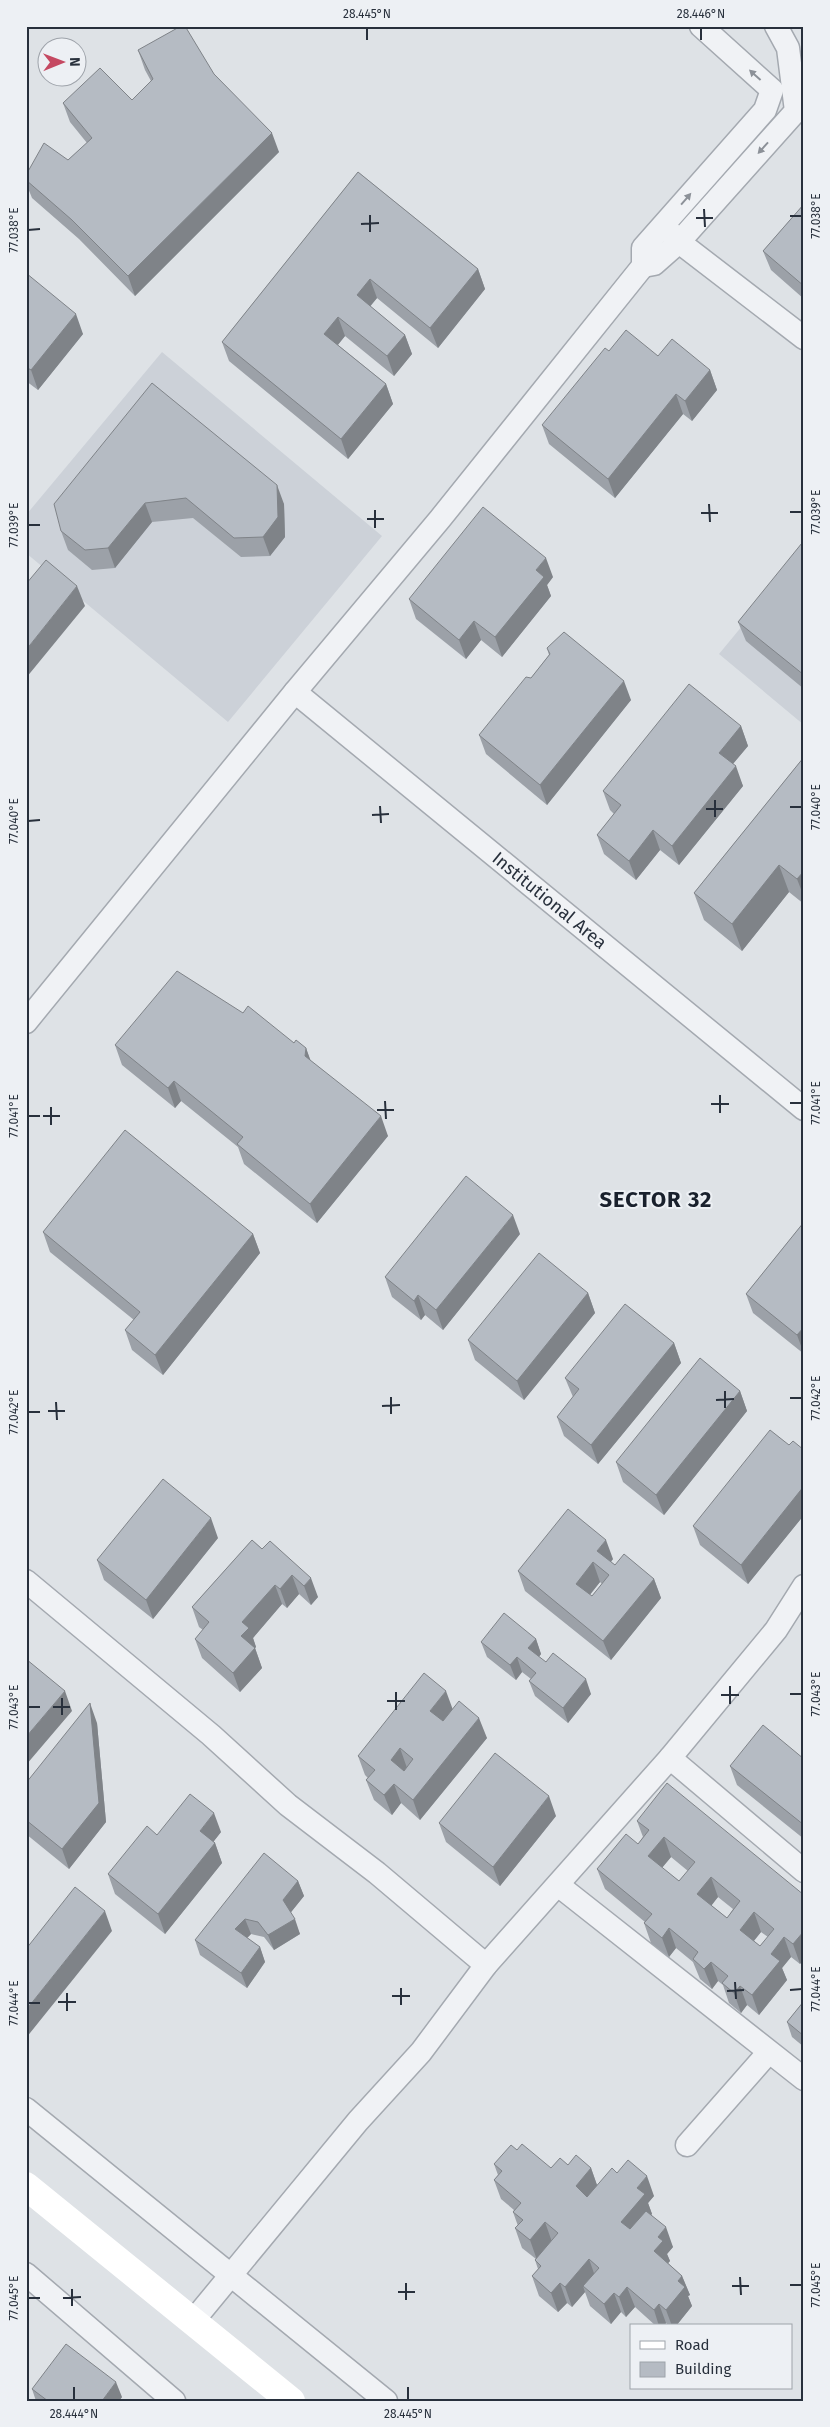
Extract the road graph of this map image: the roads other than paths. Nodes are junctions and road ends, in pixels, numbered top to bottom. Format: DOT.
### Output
graph roads {
  1 [pos="701,26"];
  2 [pos="776,26"];
  3 [pos="663,225"];
  4 [pos="679,242"];
  5 [pos="643,266"];
  6 [pos="804,338"];
  7 [pos="295,692"];
  8 [pos="26,1022"];
  9 [pos="804,1109"];
  10 [pos="26,1581"];
  11 [pos="804,1586"];
  12 [pos="670,1758"];
  13 [pos="804,1870"];
  14 [pos="558,1885"];
  15 [pos="486,1965"];
  16 [pos="768,2053"];
  17 [pos="804,2079"];
  18 [pos="26,2109"];
  19 [pos="686,2145"];
  20 [pos="26,2186"];
  21 [pos="26,2274"];
  22 [pos="230,2276"];
  23 [pos="193,2322"];
  24 [pos="174,2401"];
  25 [pos="290,2401"];
  26 [pos="386,2401"];
  3 -- 1 [label="street, one-way"];
  2 -- 4 [label="street, one-way"];
  3 -- 4 [label="street"];
  3 -- 5 [label="street"];
  4 -- 5 [label="street"];
  4 -- 6 [label="street"];
  5 -- 7 [label="street"];
  7 -- 8 [label="street"];
  7 -- 9 [label="street, Institutional Area"];
  10 -- 15 [label="street"];
  11 -- 12 [label="street"];
  12 -- 13 [label="street"];
  12 -- 14 [label="street"];
  14 -- 15 [label="street"];
  14 -- 16 [label="street"];
  15 -- 22 [label="street"];
  16 -- 17 [label="street"];
  16 -- 19 [label="street"];
  18 -- 22 [label="street"];
  20 -- 23 [label="street"];
  21 -- 24 [label="street"];
  22 -- 23 [label="street"];
  22 -- 26 [label="street"];
  23 -- 25 [label="street"];
}
